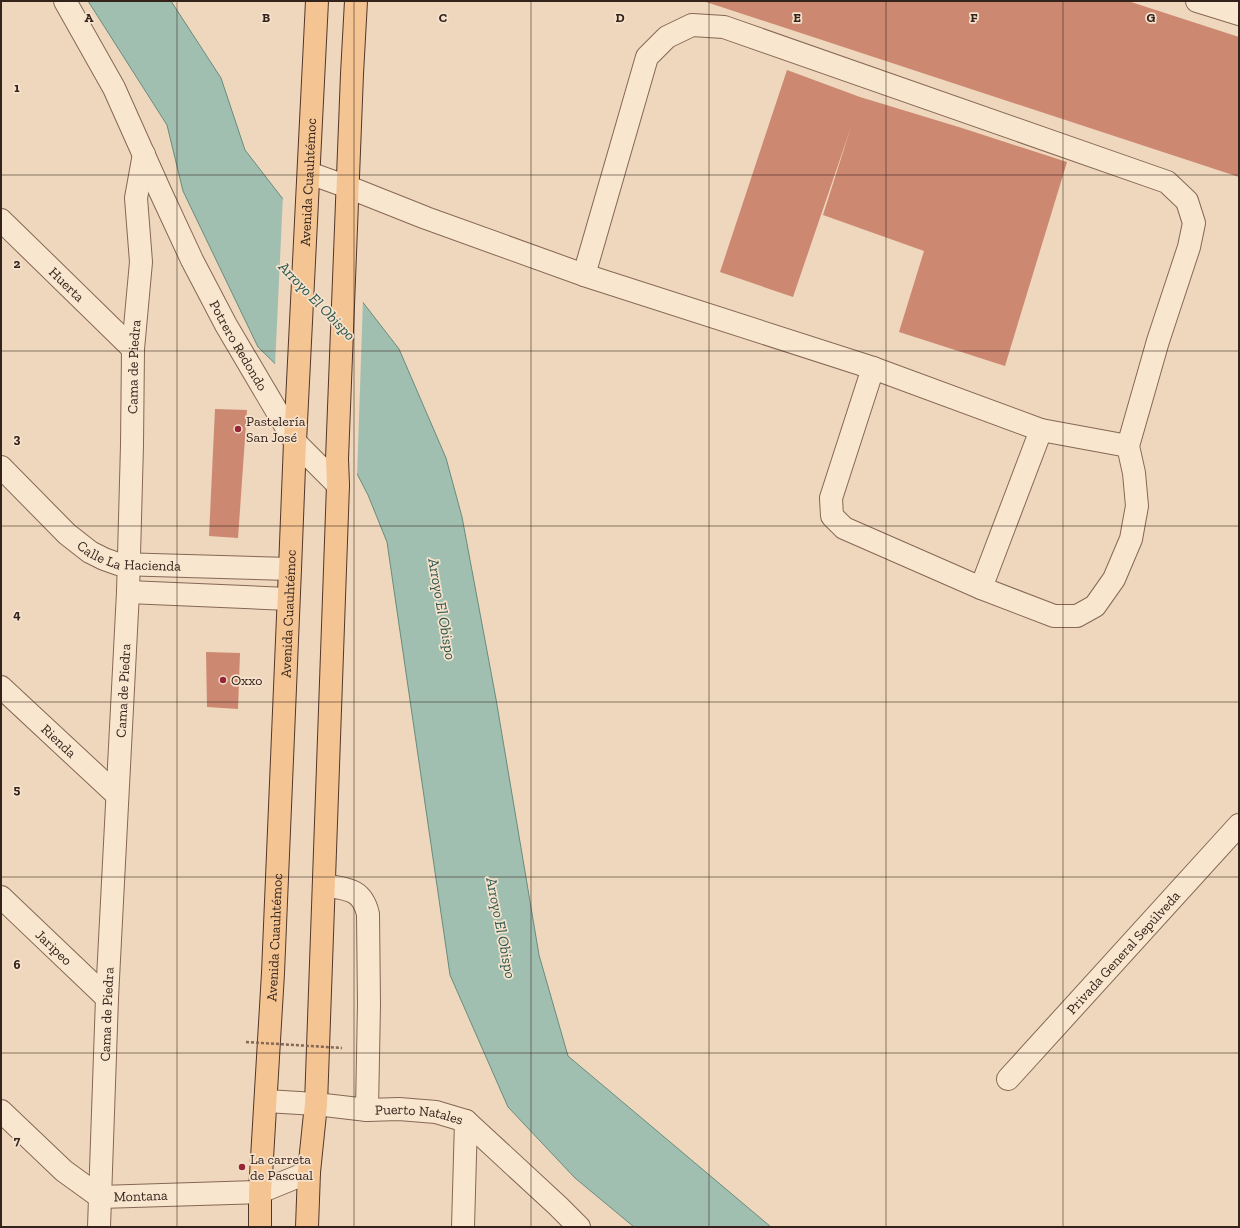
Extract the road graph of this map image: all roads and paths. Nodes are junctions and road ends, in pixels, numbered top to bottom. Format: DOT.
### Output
graph roads {
  1 [pos="65,1"];
  2 [pos="318,1"];
  3 [pos="356,1"];
  4 [pos="1197,1"];
  5 [pos="1239,14"];
  6 [pos="144,154"];
  7 [pos="309,173"];
  8 [pos="348,187"];
  9 [pos="1,220"];
  10 [pos="584,275"];
  11 [pos="133,349"];
  12 [pos="872,368"];
  13 [pos="1041,430"];
  14 [pos="295,442"];
  15 [pos="1128,446"];
  16 [pos="1,467"];
  17 [pos="338,485"];
  18 [pos="129,563"];
  19 [pos="290,569"];
  20 [pos="981,588"];
  21 [pos="128,592"];
  22 [pos="288,599"];
  23 [pos="1,687"];
  24 [pos="117,795"];
  25 [pos="1238,831"];
  26 [pos="324,885"];
  27 [pos="1,897"];
  28 [pos="107,998"];
  29 [pos="246,1042"];
  30 [pos="342,1048"];
  31 [pos="1008,1079"];
  32 [pos="266,1101"];
  33 [pos="316,1104"];
  34 [pos="367,1110"];
  35 [pos="1,1111"];
  36 [pos="466,1122"];
  37 [pos="309,1172"];
  38 [pos="260,1192"];
  39 [pos="100,1197"];
  40 [pos="99,1227"];
  41 [pos="260,1227"];
  42 [pos="307,1227"];
  43 [pos="463,1227"];
  44 [pos="579,1227"];
  1 -- 6 [label="street, Potrero Redondo"];
  2 -- 7 [label="main road, Avenida Cuauhtémoc"];
  3 -- 8 [label="main road"];
  4 -- 5 [label="street"];
  6 -- 11 [label="street, Cama de Piedra"];
  6 -- 14 [label="street, Potrero Redondo"];
  7 -- 8 [label="street"];
  7 -- 14 [label="main road, Avenida Cuauhtémoc"];
  8 -- 10 [label="street"];
  8 -- 17 [label="main road"];
  9 -- 11 [label="street, Huerta"];
  10 -- 12 [label="street"];
  10 -- 15 [label="street"];
  11 -- 18 [label="street, Cama de Piedra"];
  12 -- 13 [label="street"];
  12 -- 20 [label="street"];
  13 -- 15 [label="street"];
  13 -- 20 [label="street"];
  14 -- 17 [label="street, Potrero Redondo"];
  14 -- 19 [label="main road, Avenida Cuauhtémoc"];
  15 -- 20 [label="street"];
  16 -- 18 [label="street, Calle La Hacienda"];
  17 -- 26 [label="main road"];
  18 -- 19 [label="street, Calle La Hacienda"];
  18 -- 21 [label="street, Cama de Piedra"];
  19 -- 22 [label="main road, Avenida Cuauhtémoc"];
  21 -- 22 [label="street"];
  21 -- 24 [label="street, Cama de Piedra"];
  22 -- 32 [label="main road, Avenida Cuauhtémoc"];
  23 -- 24 [label="street, Rienda"];
  24 -- 28 [label="street, Cama de Piedra"];
  25 -- 31 [label="street, Privada General Sepúlveda"];
  26 -- 33 [label="main road"];
  26 -- 34 [label="street"];
  27 -- 28 [label="street, Jaripeo"];
  28 -- 39 [label="street, Cama de Piedra"];
  29 -- 30 [label="path, bridge"];
  32 -- 33 [label="street, Puerto Natales"];
  32 -- 38 [label="main road, Avenida Cuauhtémoc"];
  33 -- 34 [label="street, Puerto Natales"];
  33 -- 37 [label="main road"];
  34 -- 36 [label="street, Puerto Natales"];
  35 -- 39 [label="street, Montana"];
  36 -- 43 [label="street"];
  36 -- 44 [label="street, Puerto Natales"];
  37 -- 38 [label="street, Montana"];
  37 -- 42 [label="main road"];
  38 -- 39 [label="street, Montana"];
  38 -- 41 [label="main road, Avenida Cuauhtémoc"];
  39 -- 40 [label="street, Cama de Piedra"];
}
